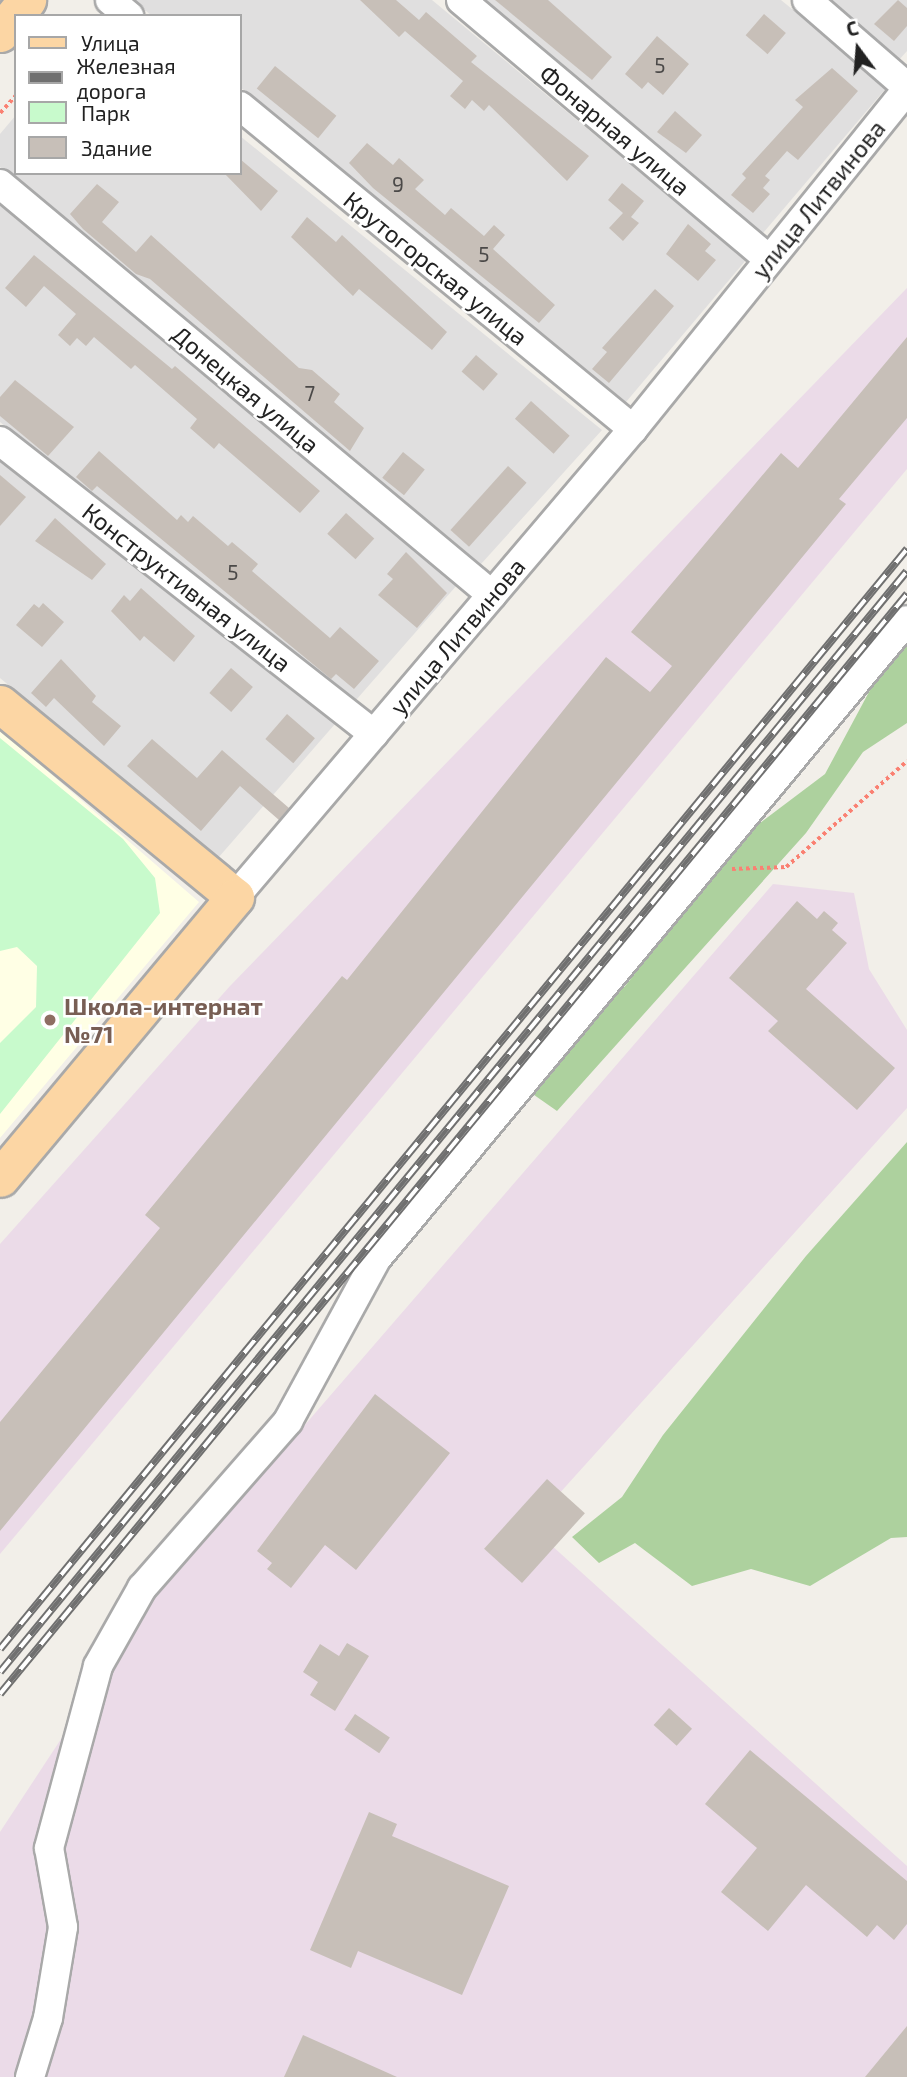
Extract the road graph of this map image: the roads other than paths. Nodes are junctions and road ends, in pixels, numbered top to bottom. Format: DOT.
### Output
graph roads {
  1 [pos="110,0"];
  2 [pos="461,0"];
  3 [pos="807,0"];
  4 [pos="127,14"];
  5 [pos="907,88"];
  6 [pos="242,108"];
  7 [pos="0,184"];
  8 [pos="769,259"];
  9 [pos="633,429"];
  10 [pos="0,440"];
  11 [pos="492,595"];
  12 [pos="907,620"];
  13 [pos="0,704"];
  14 [pos="374,734"];
  15 [pos="235,897"];
  16 [pos="0,1178"];
  17 [pos="30,2077"];
  1 -- 4 [label="street"];
  2 -- 8 [label="street, Фонарная улица"];
  3 -- 5 [label="street"];
  5 -- 8 [label="street, улица Литвинова"];
  6 -- 9 [label="street, Крутогорская улица"];
  7 -- 11 [label="street, Донецкая улица"];
  8 -- 9 [label="street, улица Литвинова"];
  9 -- 11 [label="street, улица Литвинова"];
  10 -- 14 [label="street, Конструктивная улица"];
  11 -- 14 [label="street, улица Литвинова"];
  12 -- 17 [label="street"];
  13 -- 15 [label="main road"];
  14 -- 15 [label="street, улица Литвинова"];
  15 -- 16 [label="main road, улица Литвинова"];
}
